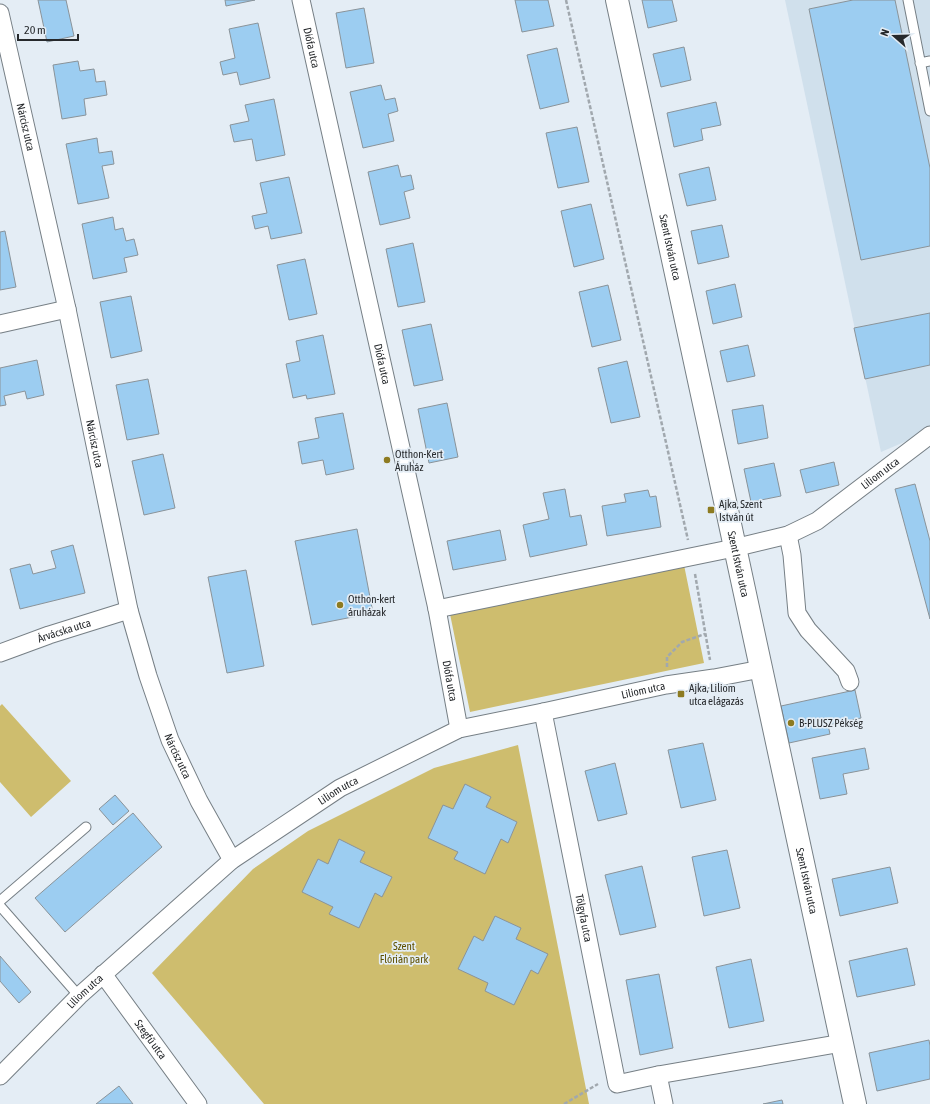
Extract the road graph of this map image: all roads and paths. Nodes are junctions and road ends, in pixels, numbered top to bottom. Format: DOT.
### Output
graph roads {
  1 [pos="301,0"];
  2 [pos="566,0"];
  3 [pos="617,0"];
  4 [pos="908,0"];
  5 [pos="0,14"];
  6 [pos="930,61"];
  7 [pos="920,63"];
  8 [pos="930,110"];
  9 [pos="67,309"];
  10 [pos="0,324"];
  11 [pos="930,435"];
  12 [pos="788,535"];
  13 [pos="734,548"];
  14 [pos="692,556"];
  15 [pos="436,609"];
  16 [pos="129,610"];
  17 [pos="705,634"];
  18 [pos="0,653"];
  19 [pos="761,669"];
  20 [pos="714,678"];
  21 [pos="850,682"];
  22 [pos="666,685"];
  23 [pos="543,712"];
  24 [pos="460,729"];
  25 [pos="86,827"];
  26 [pos="232,860"];
  27 [pos="0,901"];
  28 [pos="0,906"];
  29 [pos="103,974"];
  30 [pos="80,996"];
  31 [pos="842,1043"];
  32 [pos="616,1074"];
  33 [pos="658,1075"];
  34 [pos="0,1076"];
  35 [pos="198,1104"];
  36 [pos="564,1104"];
  37 [pos="664,1104"];
  38 [pos="855,1104"];
  1 -- 15 [label="street, Diófa utca"];
  2 -- 14 [label="path"];
  3 -- 13 [label="main road, Szent István utca"];
  4 -- 7 [label="lane"];
  5 -- 9 [label="street, Nárcisz utca"];
  6 -- 7 [label="lane"];
  7 -- 8 [label="lane"];
  9 -- 10 [label="street"];
  9 -- 16 [label="street, Nárcisz utca"];
  11 -- 12 [label="street, Liliom utca"];
  12 -- 13 [label="street, Liliom utca"];
  12 -- 21 [label="street"];
  13 -- 14 [label="street, Liliom utca"];
  13 -- 19 [label="main road, Szent István utca"];
  14 -- 15 [label="street, Liliom utca"];
  14 -- 17 [label="path"];
  15 -- 24 [label="street, Diófa utca"];
  16 -- 18 [label="street, Árvácska utca"];
  16 -- 26 [label="street, Nárcisz utca"];
  17 -- 20 [label="path"];
  17 -- 22 [label="path"];
  19 -- 20 [label="street, Liliom utca"];
  19 -- 31 [label="main road, Szent István utca"];
  20 -- 22 [label="street, Liliom utca"];
  22 -- 23 [label="street, Liliom utca"];
  23 -- 24 [label="street, Liliom utca"];
  23 -- 32 [label="street, Tölgyfa utca"];
  24 -- 26 [label="street, Liliom utca"];
  25 -- 27 [label="lane"];
  26 -- 29 [label="street, Liliom utca"];
  28 -- 30 [label="lane"];
  29 -- 30 [label="street, Liliom utca"];
  29 -- 35 [label="street, Szegfű utca"];
  30 -- 34 [label="street, Liliom utca"];
  31 -- 33 [label="street"];
  31 -- 38 [label="main road, Szent István utca"];
  32 -- 33 [label="street"];
  32 -- 36 [label="path"];
  33 -- 37 [label="street"];
}
